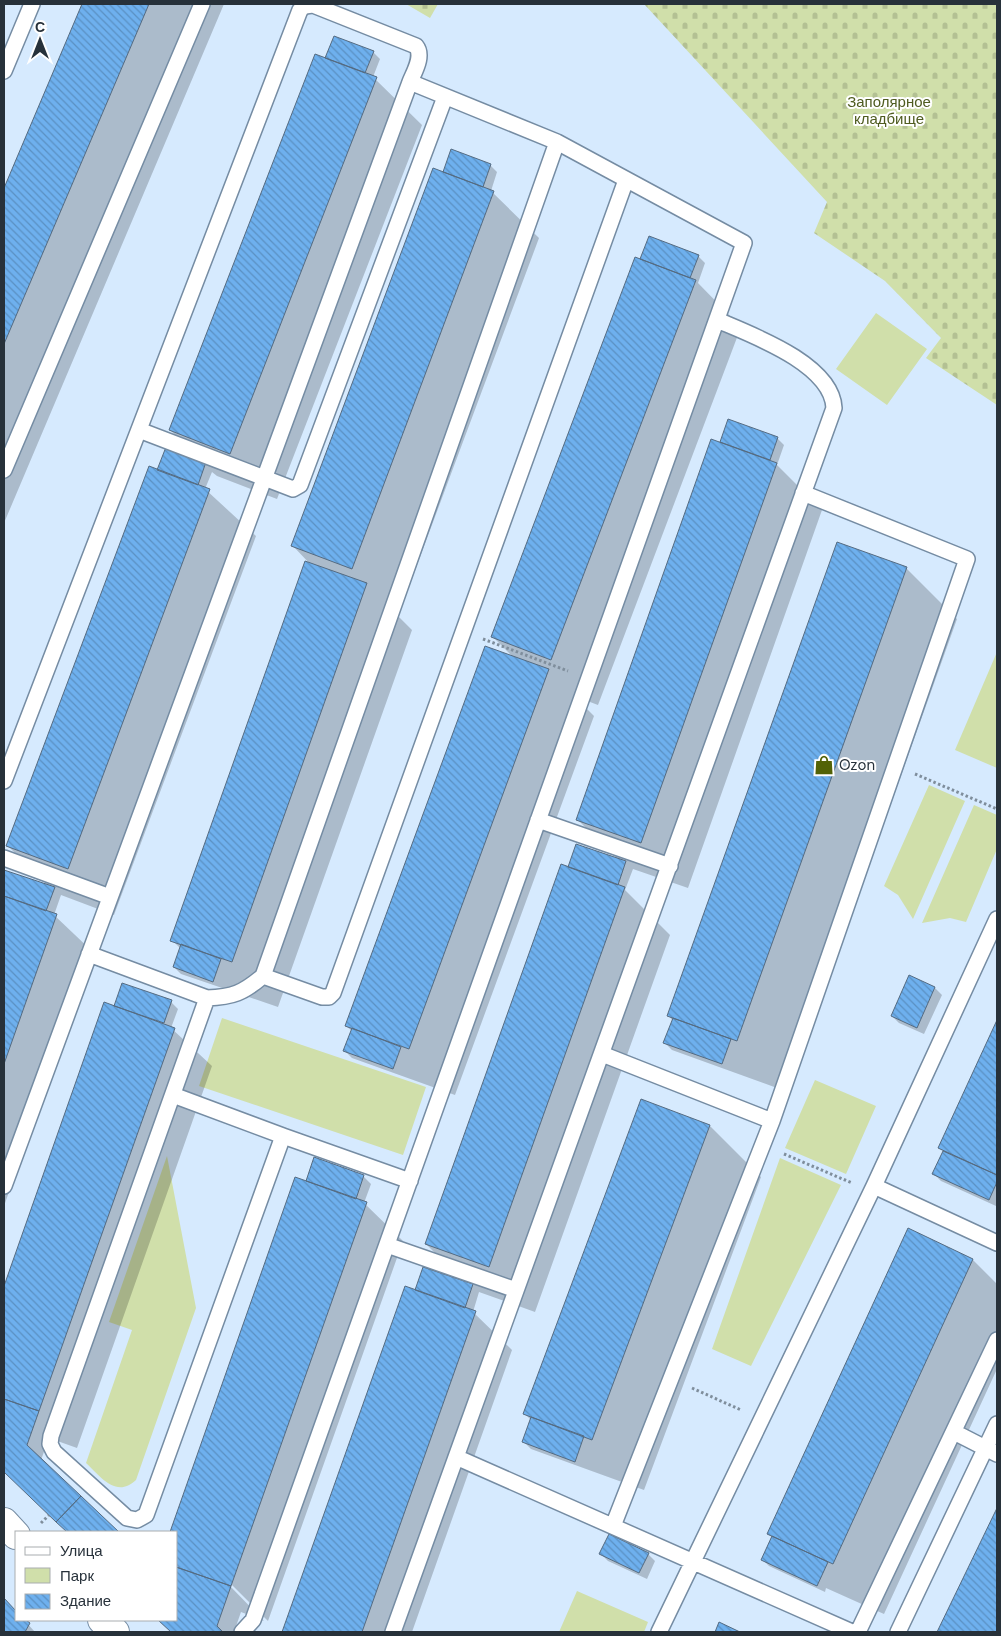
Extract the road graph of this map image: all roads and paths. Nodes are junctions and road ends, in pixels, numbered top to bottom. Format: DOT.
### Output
graph roads {
  1 [pos="32,4"];
  2 [pos="202,4"];
  3 [pos="4,71"];
  4 [pos="410,82"];
  5 [pos="445,97"];
  6 [pos="557,142"];
  7 [pos="626,180"];
  8 [pos="717,320"];
  9 [pos="139,430"];
  10 [pos="4,470"];
  11 [pos="264,478"];
  12 [pos="803,493"];
  13 [pos="464,632"];
  14 [pos="589,678"];
  15 [pos="896,765"];
  16 [pos="4,781"];
  17 [pos="997,809"];
  18 [pos="538,820"];
  19 [pos="4,858"];
  20 [pos="670,866"];
  21 [pos="110,897"];
  22 [pos="997,919"];
  23 [pos="89,954"];
  24 [pos="263,976"];
  25 [pos="208,998"];
  26 [pos="602,1054"];
  27 [pos="172,1095"];
  28 [pos="772,1121"];
  29 [pos="283,1136"];
  30 [pos="763,1144"];
  31 [pos="410,1181"];
  32 [pos="4,1186"];
  33 [pos="872,1189"];
  34 [pos="997,1244"];
  35 [pos="387,1245"];
  36 [pos="516,1290"];
  37 [pos="997,1340"];
  38 [pos="670,1379"];
  39 [pos="762,1419"];
  40 [pos="997,1424"];
  41 [pos="954,1432"];
  42 [pos="992,1451"];
  43 [pos="456,1456"];
  44 [pos="4,1522"];
  45 [pos="612,1526"];
  46 [pos="15,1534"];
  47 [pos="693,1562"];
  48 [pos="103,1621"];
  49 [pos="115,1632"];
  50 [pos="242,1632"];
  51 [pos="393,1632"];
  52 [pos="659,1632"];
  53 [pos="852,1632"];
  54 [pos="858,1632"];
  55 [pos="898,1632"];
  1 -- 3 [label="lane"];
  2 -- 10 [label="lane"];
  4 -- 5 [label="lane"];
  4 -- 9 [label="lane"];
  4 -- 11 [label="lane"];
  5 -- 6 [label="lane"];
  5 -- 11 [label="lane"];
  6 -- 7 [label="lane"];
  6 -- 24 [label="lane"];
  7 -- 8 [label="lane"];
  7 -- 13 [label="lane"];
  8 -- 12 [label="lane"];
  8 -- 14 [label="lane"];
  9 -- 11 [label="lane"];
  9 -- 16 [label="lane"];
  11 -- 21 [label="lane"];
  12 -- 15 [label="lane"];
  12 -- 20 [label="lane"];
  13 -- 14 [label="path"];
  13 -- 24 [label="lane"];
  14 -- 18 [label="lane"];
  15 -- 17 [label="path"];
  15 -- 28 [label="lane"];
  18 -- 20 [label="lane"];
  18 -- 31 [label="lane"];
  19 -- 21 [label="lane"];
  20 -- 26 [label="lane"];
  21 -- 23 [label="lane"];
  22 -- 33 [label="lane"];
  23 -- 25 [label="lane"];
  23 -- 32 [label="lane"];
  24 -- 25 [label="lane"];
  25 -- 27 [label="lane"];
  26 -- 28 [label="lane"];
  26 -- 36 [label="lane"];
  27 -- 29 [label="lane"];
  27 -- 29 [label="lane"];
  28 -- 30 [label="lane"];
  29 -- 31 [label="lane"];
  30 -- 33 [label="path"];
  30 -- 38 [label="lane"];
  31 -- 35 [label="lane"];
  33 -- 34 [label="lane"];
  33 -- 39 [label="lane"];
  35 -- 36 [label="lane"];
  35 -- 50 [label="lane"];
  36 -- 43 [label="lane"];
  37 -- 41 [label="lane"];
  38 -- 39 [label="path"];
  38 -- 45 [label="lane"];
  39 -- 47 [label="lane"];
  40 -- 42 [label="lane"];
  41 -- 42 [label="lane"];
  41 -- 54 [label="lane"];
  42 -- 55 [label="lane"];
  43 -- 45 [label="lane"];
  43 -- 51 [label="lane"];
  44 -- 46 [label="street"];
  45 -- 47 [label="lane"];
  47 -- 52 [label="lane"];
  47 -- 53 [label="lane"];
  48 -- 49 [label="street"];
}
